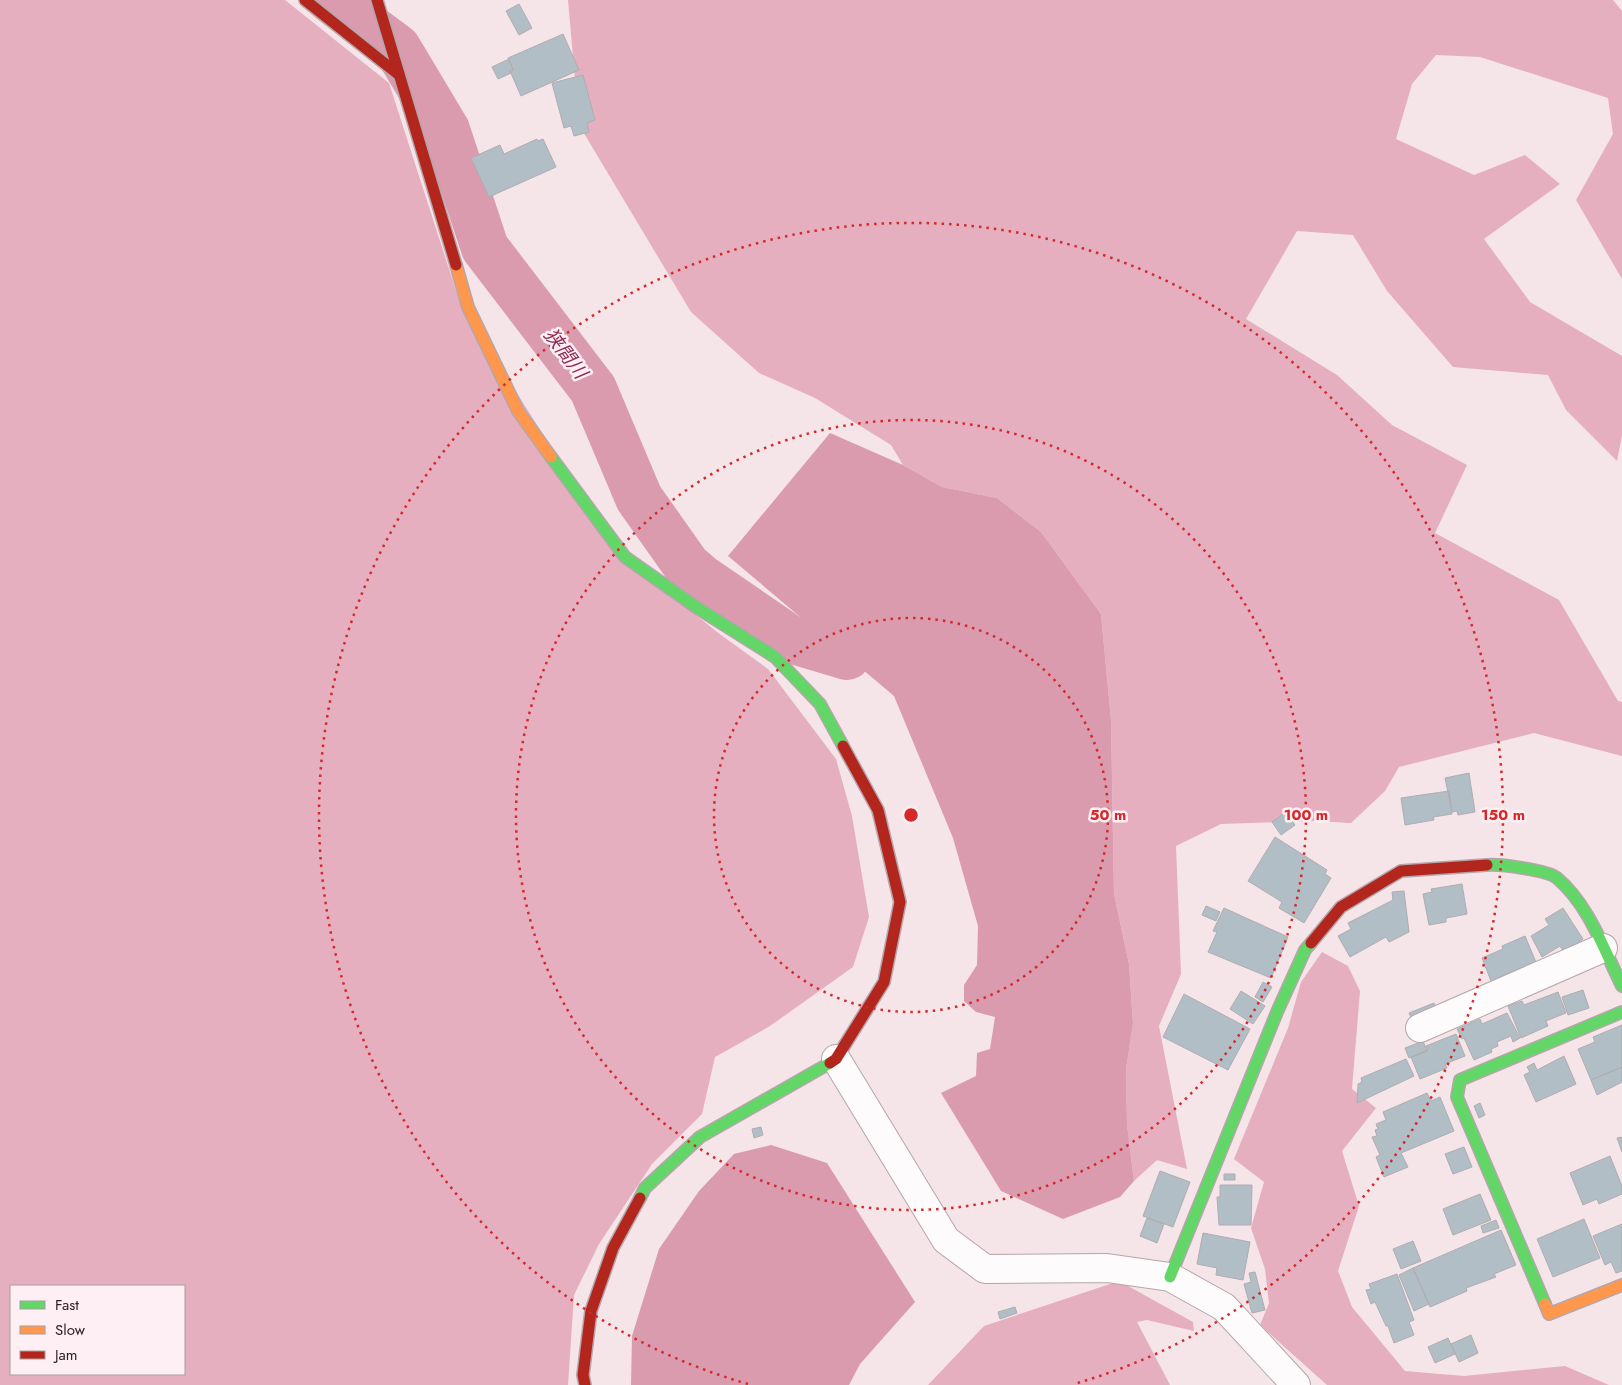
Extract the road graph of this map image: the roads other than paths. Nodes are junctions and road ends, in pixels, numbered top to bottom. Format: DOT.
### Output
graph roads {
  1 [pos="305,0"];
  2 [pos="377,0"];
  3 [pos="398,74"];
  4 [pos="1603,948"];
  5 [pos="1622,986"];
  6 [pos="1622,1012"];
  7 [pos="1420,1028"];
  8 [pos="836,1059"];
  9 [pos="1170,1277"];
  10 [pos="1622,1285"];
  11 [pos="585,1385"];
  12 [pos="1296,1385"];
  1 -- 3 [label="street"];
  2 -- 3 [label="street"];
  3 -- 8 [label="street"];
  4 -- 5 [label="street"];
  4 -- 7 [label="street"];
  4 -- 9 [label="street"];
  6 -- 10 [label="street"];
  8 -- 9 [label="street"];
  8 -- 11 [label="street"];
  9 -- 12 [label="street"];
}
